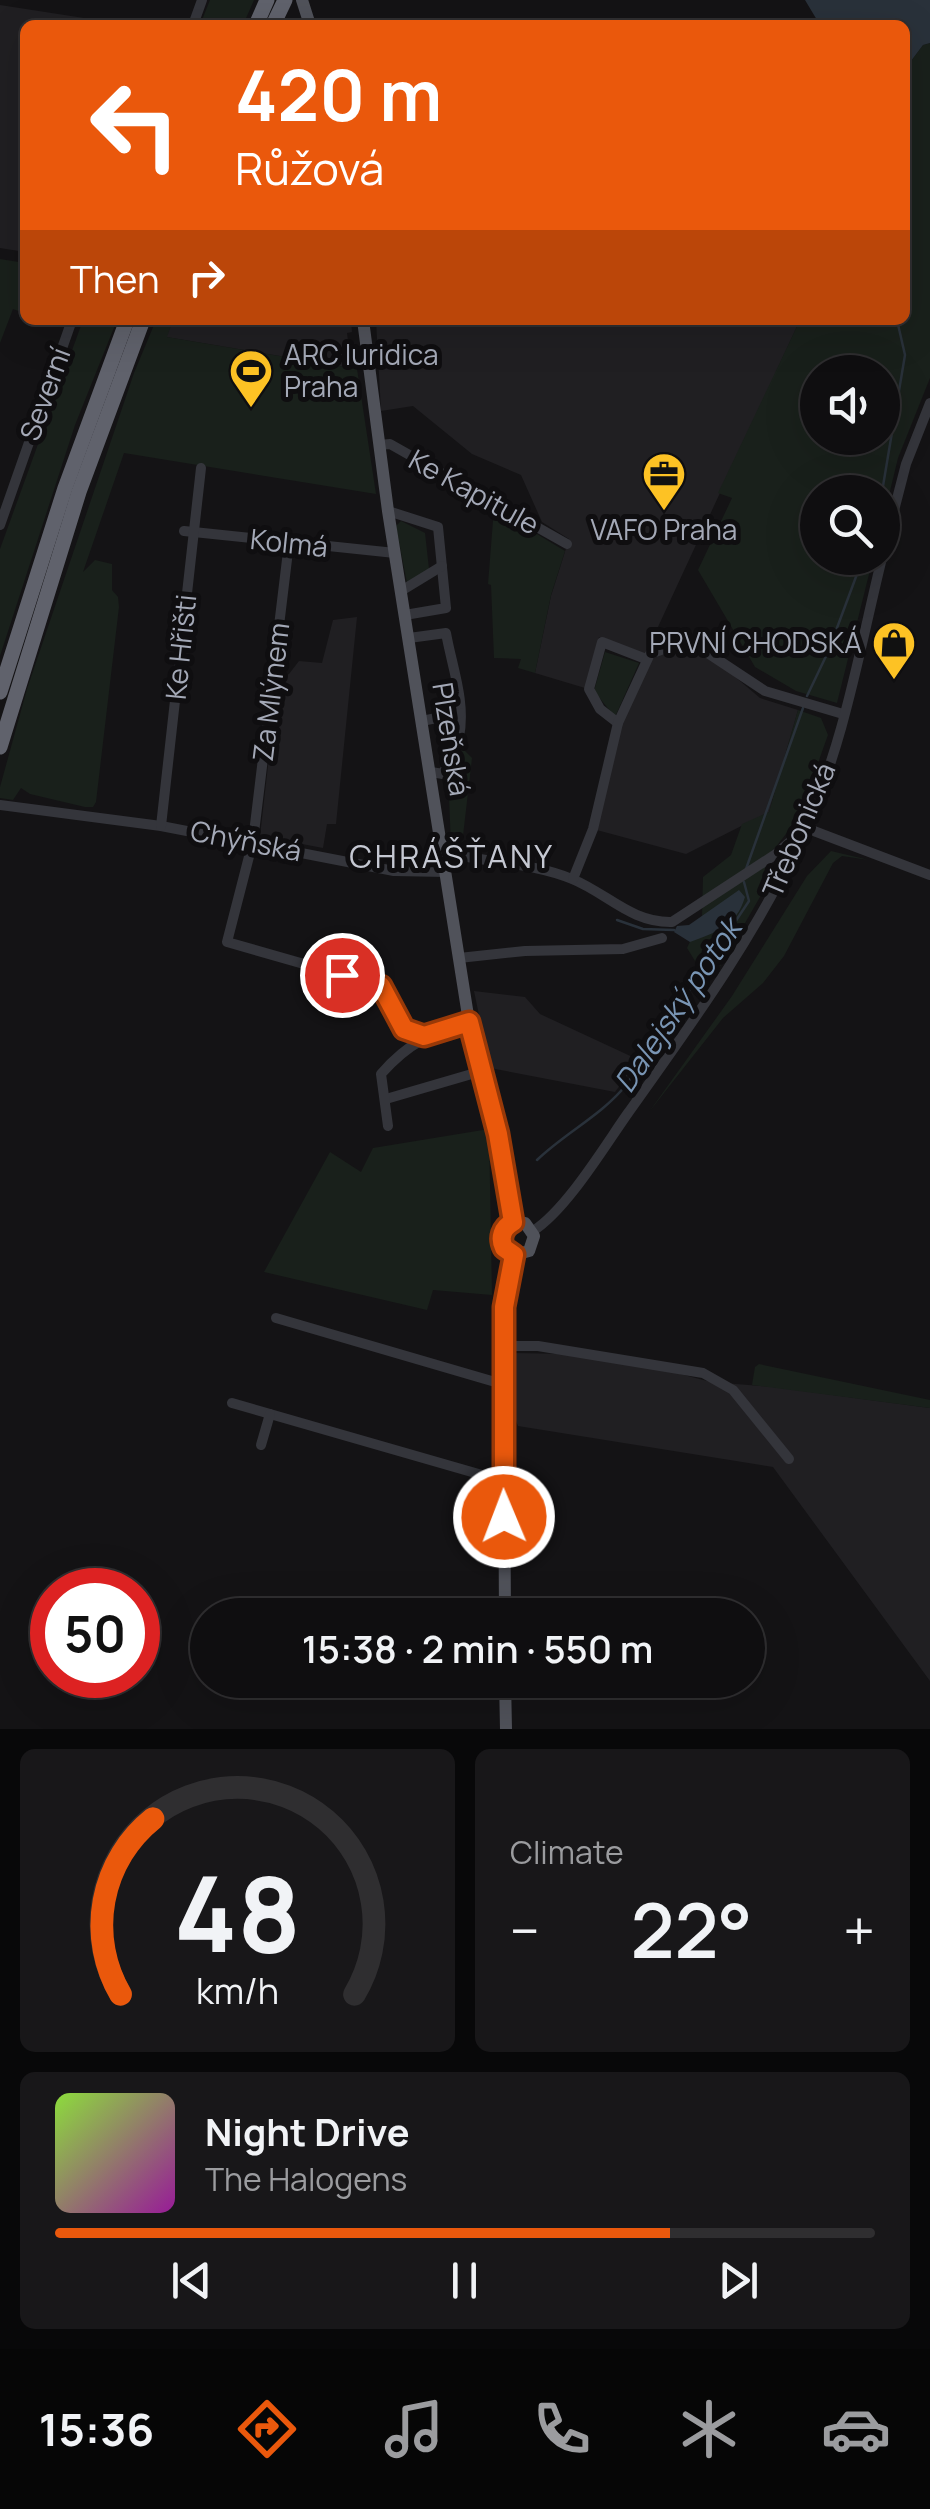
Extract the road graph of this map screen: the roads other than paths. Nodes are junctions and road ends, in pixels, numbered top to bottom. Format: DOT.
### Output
graph roads {
  1 [pos="70,325"];
  2 [pos="124,325"];
  3 [pos="142,325"];
  4 [pos="364,325"];
  5 [pos="930,403"];
  6 [pos="379,445"];
  7 [pos="202,468"];
  8 [pos="900,487"];
  9 [pos="388,511"];
  10 [pos="0,525"];
  11 [pos="189,532"];
  12 [pos="289,543"];
  13 [pos="567,544"];
  14 [pos="395,553"];
  15 [pos="442,566"];
  16 [pos="878,575"];
  17 [pos="401,591"];
  18 [pos="405,615"];
  19 [pos="410,638"];
  20 [pos="646,660"];
  21 [pos="0,692"];
  22 [pos="460,713"];
  23 [pos="843,714"];
  24 [pos="422,722"];
  25 [pos="618,723"];
  26 [pos="0,747"];
  27 [pos="431,772"];
  28 [pos="0,805"];
  29 [pos="161,826"];
  30 [pos="806,828"];
  31 [pos="253,842"];
  32 [pos="463,856"];
  33 [pos="446,872"];
  34 [pos="930,874"];
  35 [pos="573,879"];
  36 [pos="662,938"];
  37 [pos="459,958"];
  38 [pos="469,1022"];
  39 [pos="424,1036"];
  40 [pos="482,1071"];
  41 [pos="386,1100"];
  42 [pos="388,1126"];
  43 [pos="513,1222"];
  44 [pos="533,1231"];
  45 [pos="514,1255"];
  46 [pos="276,1318"];
  47 [pos="502,1346"];
  48 [pos="502,1384"];
  49 [pos="232,1404"];
  50 [pos="270,1414"];
  51 [pos="261,1446"];
  52 [pos="789,1459"];
  53 [pos="503,1481"];
  54 [pos="505,1598"];
  55 [pos="505,1698"];
  56 [pos="506,1729"];
  1 -- 10 [label="street, Severní"];
  2 -- 21 [label="highway"];
  3 -- 26 [label="highway"];
  4 -- 6 [label="main road, Plzeňská"];
  5 -- 8 [label="street, Třebonická"];
  6 -- 9 [label="main road, Plzeňská"];
  6 -- 13 [label="street, Ke Kapitule"];
  7 -- 11 [label="street, Ke Hřišti"];
  9 -- 14 [label="main road, Plzeňská"];
  9 -- 15 [label="street"];
  11 -- 12 [label="street, Kolmá"];
  11 -- 29 [label="street, Ke Hřišti"];
  12 -- 14 [label="street, Kolmá"];
  12 -- 31 [label="street, Za Mlýnem"];
  14 -- 17 [label="main road, Plzeňská"];
  15 -- 17 [label="street"];
  15 -- 18 [label="street"];
  16 -- 23 [label="street, Třebonická"];
  17 -- 18 [label="main road, Plzeňská"];
  18 -- 19 [label="main road, Plzeňská"];
  19 -- 22 [label="street"];
  19 -- 24 [label="main road, Plzeňská"];
  20 -- 23 [label="street"];
  20 -- 25 [label="street"];
  20 -- 25 [label="street"];
  22 -- 24 [label="street"];
  22 -- 27 [label="street"];
  23 -- 30 [label="street, Třebonická"];
  24 -- 27 [label="main road, Plzeňská"];
  25 -- 35 [label="street"];
  27 -- 33 [label="main road, Plzeňská"];
  28 -- 29 [label="street, Chýňská"];
  29 -- 31 [label="street, Chýňská"];
  30 -- 34 [label="street"];
  30 -- 35 [label="street"];
  30 -- 44 [label="street, Třebonická"];
  31 -- 33 [label="street, Chýňská"];
  31 -- 39 [label="street, Za Mlýnem"];
  32 -- 35 [label="street"];
  33 -- 37 [label="main road, Plzeňská"];
  36 -- 37 [label="street"];
  37 -- 38 [label="main road, Plzeňská"];
  38 -- 39 [label="street"];
  38 -- 40 [label="main road, Plzeňská"];
  39 -- 41 [label="street"];
  40 -- 41 [label="street"];
  40 -- 43 [label="main road, Plzeňská"];
  41 -- 42 [label="street"];
  43 -- 44 [label="main road"];
  43 -- 45 [label="main road, Plzeňská"];
  44 -- 45 [label="main road, Plzeňská"];
  45 -- 47 [label="main road, Plzeňská"];
  46 -- 48 [label="street"];
  47 -- 48 [label="main road, Plzeňská"];
  47 -- 52 [label="street"];
  48 -- 53 [label="main road, Plzeňská"];
  49 -- 50 [label="street"];
  50 -- 51 [label="street"];
  50 -- 53 [label="street"];
  53 -- 54 [label="main road, Plzeňská"];
  55 -- 56 [label="main road"];
}
